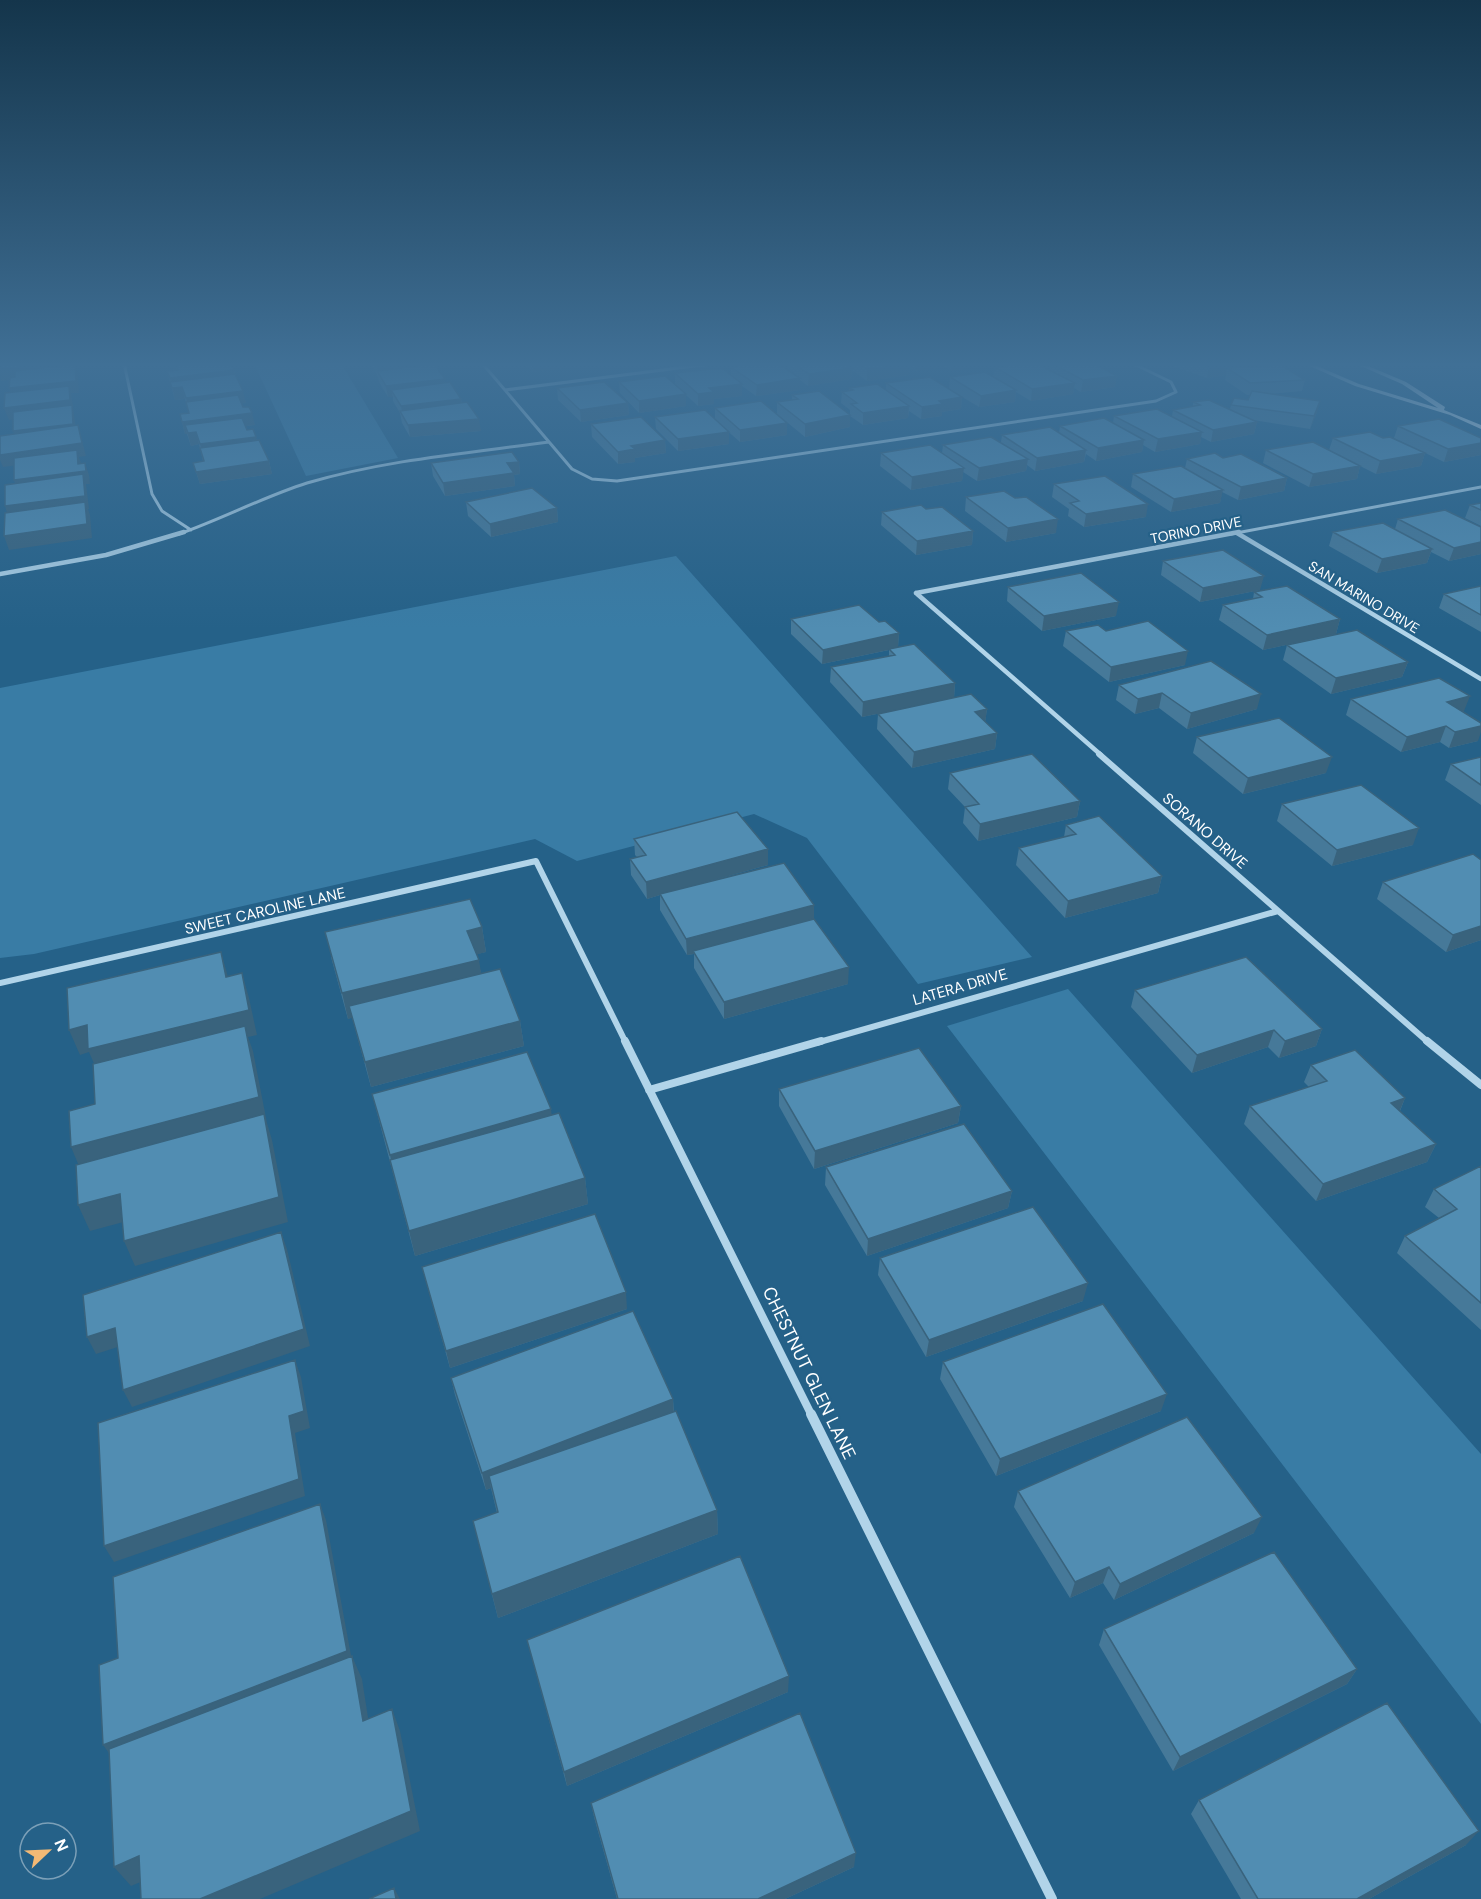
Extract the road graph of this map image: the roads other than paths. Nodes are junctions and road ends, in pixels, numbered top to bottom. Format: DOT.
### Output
graph roads {
  1 [pos="143,452"];
  2 [pos="481,452"];
  3 [pos="557,452"];
  4 [pos="823,452"];
  5 [pos="1481,487"];
  6 [pos="190,530"];
  7 [pos="1236,533"];
  8 [pos="0,574"];
  9 [pos="916,593"];
  10 [pos="1481,679"];
  11 [pos="536,861"];
  12 [pos="1278,911"];
  13 [pos="0,983"];
  14 [pos="1481,1085"];
  15 [pos="649,1090"];
  16 [pos="1052,1899"];
  1 -- 6 [label="street"];
  2 -- 6 [label="street"];
  3 -- 4 [label="street"];
  5 -- 7 [label="street, TORINO DRIVE"];
  6 -- 8 [label="street"];
  7 -- 9 [label="street, TORINO DRIVE"];
  7 -- 10 [label="street, SAN MARINO DRIVE"];
  9 -- 12 [label="street, SORANO DRIVE"];
  11 -- 13 [label="street, SWEET CAROLINE LANE"];
  11 -- 15 [label="street, CHESTNUT GLEN LANE"];
  12 -- 14 [label="street, SORANO DRIVE"];
  12 -- 15 [label="street, LATERA DRIVE"];
  15 -- 16 [label="street, CHESTNUT GLEN LANE"];
}
